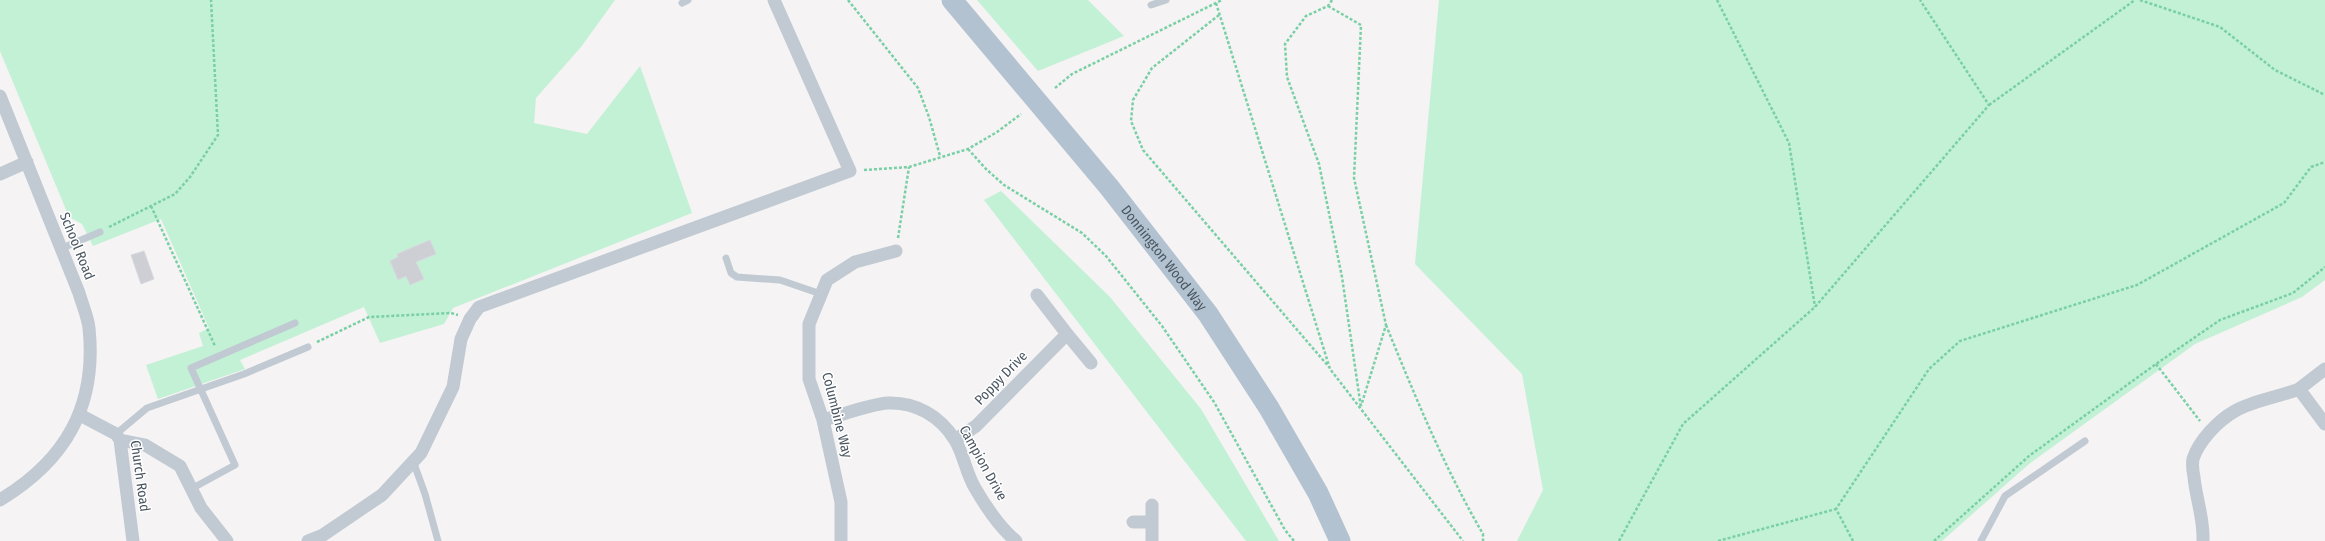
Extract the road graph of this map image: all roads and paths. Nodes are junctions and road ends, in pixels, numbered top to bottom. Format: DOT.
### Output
graph roads {
  1 [pos="211,0"];
  2 [pos="774,0"];
  3 [pos="848,0"];
  4 [pos="952,0"];
  5 [pos="1166,0"];
  6 [pos="1222,0"];
  7 [pos="1332,0"];
  8 [pos="1717,0"];
  9 [pos="1920,0"];
  10 [pos="2135,0"];
  11 [pos="2140,0"];
  12 [pos="1216,2"];
  13 [pos="1151,5"];
  14 [pos="1328,6"];
  15 [pos="1219,14"];
  16 [pos="1055,88"];
  17 [pos="2325,95"];
  18 [pos="0,96"];
  19 [pos="1988,104"];
  20 [pos="1021,114"];
  21 [pos="968,149"];
  22 [pos="940,156"];
  23 [pos="27,162"];
  24 [pos="2325,162"];
  25 [pos="909,167"];
  26 [pos="850,171"];
  27 [pos="0,174"];
  28 [pos="151,206"];
  29 [pos="100,232"];
  30 [pos="60,249"];
  31 [pos="896,251"];
  32 [pos="726,258"];
  33 [pos="2325,267"];
  34 [pos="821,294"];
  35 [pos="1037,295"];
  36 [pos="1815,307"];
  37 [pos="470,319"];
  38 [pos="295,323"];
  39 [pos="1386,325"];
  40 [pos="1067,334"];
  41 [pos="308,347"];
  42 [pos="220,356"];
  43 [pos="1091,363"];
  44 [pos="2156,364"];
  45 [pos="1330,369"];
  46 [pos="2325,369"];
  47 [pos="2299,389"];
  48 [pos="201,390"];
  49 [pos="1361,408"];
  50 [pos="80,415"];
  51 [pos="823,420"];
  52 [pos="2325,424"];
  53 [pos="2209,433"];
  54 [pos="118,437"];
  55 [pos="955,440"];
  56 [pos="2085,441"];
  57 [pos="413,461"];
  58 [pos="191,489"];
  59 [pos="0,500"];
  60 [pos="1152,506"];
  61 [pos="1836,509"];
  62 [pos="1133,522"];
  63 [pos="1151,522"];
  64 [pos="133,541"];
  65 [pos="226,541"];
  66 [pos="308,541"];
  67 [pos="438,541"];
  68 [pos="841,541"];
  69 [pos="1016,541"];
  70 [pos="1152,541"];
  71 [pos="1294,541"];
  72 [pos="1340,541"];
  73 [pos="1463,541"];
  74 [pos="1483,541"];
  75 [pos="1619,541"];
  76 [pos="1718,541"];
  77 [pos="1853,541"];
  78 [pos="1934,541"];
  79 [pos="1981,541"];
  80 [pos="2202,541"];
  1 -- 28 [label="path"];
  2 -- 26 [label="street"];
  3 -- 22 [label="path"];
  4 -- 72 [label="main road, Donnington Wood Way"];
  5 -- 13 [label="lane"];
  6 -- 12 [label="path"];
  7 -- 14 [label="path"];
  8 -- 36 [label="path"];
  9 -- 19 [label="path"];
  10 -- 19 [label="path"];
  11 -- 17 [label="path"];
  12 -- 15 [label="path"];
  12 -- 16 [label="path"];
  14 -- 39 [label="path"];
  14 -- 49 [label="path"];
  15 -- 45 [label="path"];
  15 -- 45 [label="path"];
  18 -- 23 [label="street, School Road"];
  19 -- 36 [label="path"];
  20 -- 21 [label="path"];
  21 -- 22 [label="path"];
  21 -- 71 [label="path"];
  22 -- 25 [label="path"];
  23 -- 27 [label="street"];
  23 -- 30 [label="street, School Road"];
  24 -- 61 [label="path"];
  25 -- 26 [label="path"];
  25 -- 31 [label="path"];
  26 -- 37 [label="street"];
  28 -- 29 [label="path"];
  28 -- 42 [label="path"];
  29 -- 30 [label="lane"];
  30 -- 50 [label="street, School Road"];
  31 -- 34 [label="street, Columbine Way"];
  32 -- 34 [label="lane"];
  33 -- 44 [label="path"];
  34 -- 51 [label="street, Columbine Way"];
  35 -- 40 [label="street"];
  36 -- 75 [label="path"];
  37 -- 41 [label="path"];
  37 -- 57 [label="street"];
  38 -- 42 [label="lane"];
  39 -- 49 [label="path"];
  39 -- 74 [label="path"];
  40 -- 43 [label="street"];
  40 -- 55 [label="street, Poppy Drive"];
  41 -- 48 [label="lane"];
  42 -- 48 [label="lane"];
  44 -- 53 [label="path"];
  44 -- 78 [label="path"];
  45 -- 49 [label="path"];
  46 -- 47 [label="street"];
  47 -- 52 [label="street"];
  47 -- 53 [label="street"];
  48 -- 54 [label="lane"];
  48 -- 58 [label="lane"];
  49 -- 73 [label="path"];
  50 -- 54 [label="street, Church Road"];
  50 -- 59 [label="street, School Road"];
  51 -- 55 [label="street, Campion Drive"];
  51 -- 68 [label="street, Columbine Way"];
  53 -- 80 [label="street"];
  54 -- 58 [label="street"];
  54 -- 64 [label="street, Church Road"];
  55 -- 69 [label="street, Campion Drive"];
  56 -- 79 [label="lane"];
  57 -- 66 [label="street"];
  57 -- 67 [label="lane"];
  58 -- 65 [label="street"];
  60 -- 63 [label="street"];
  61 -- 76 [label="path"];
  61 -- 77 [label="path"];
  62 -- 63 [label="street"];
  63 -- 70 [label="street"];
}
